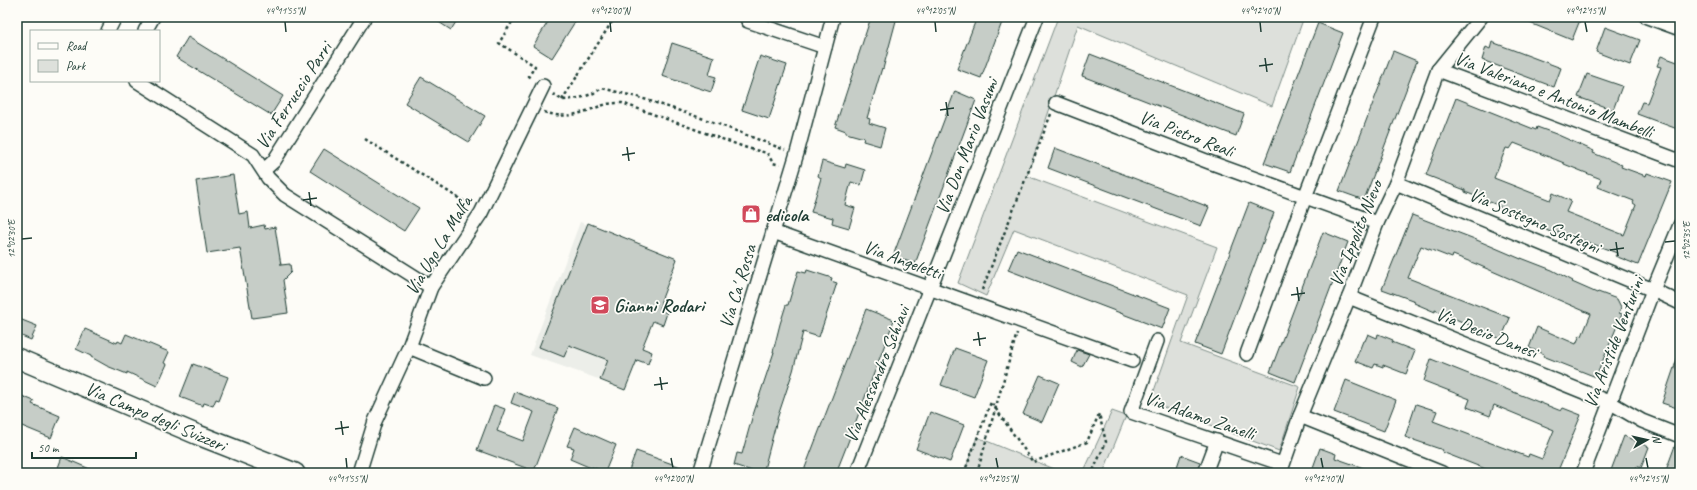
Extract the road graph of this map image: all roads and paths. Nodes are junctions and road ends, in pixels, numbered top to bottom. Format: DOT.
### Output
graph roads {
  1 [pos="115,17"];
  2 [pos="153,17"];
  3 [pos="515,17"];
  4 [pos="614,17"];
  5 [pos="747,17"];
  6 [pos="833,17"];
  7 [pos="1037,17"];
  8 [pos="1374,17"];
  9 [pos="1481,17"];
  10 [pos="1647,17"];
  11 [pos="364,18"];
  12 [pos="1680,29"];
  13 [pos="108,30"];
  14 [pos="146,30"];
  15 [pos="825,48"];
  16 [pos="1438,70"];
  17 [pos="140,82"];
  18 [pos="543,86"];
  19 [pos="562,100"];
  20 [pos="1056,103"];
  21 [pos="532,109"];
  22 [pos="365,139"];
  23 [pos="797,153"];
  24 [pos="1680,162"];
  25 [pos="792,169"];
  26 [pos="264,170"];
  27 [pos="1396,183"];
  28 [pos="1305,197"];
  29 [pos="481,213"];
  30 [pos="1377,223"];
  31 [pos="1680,225"];
  32 [pos="773,232"];
  33 [pos="431,287"];
  34 [pos="930,289"];
  35 [pos="982,290"];
  36 [pos="1653,290"];
  37 [pos="1349,297"];
  38 [pos="1680,303"];
  39 [pos="1020,322"];
  40 [pos="1158,341"];
  41 [pos="409,347"];
  42 [pos="1247,354"];
  43 [pos="17,358"];
  44 [pos="1132,361"];
  45 [pos="484,378"];
  46 [pos="1611,404"];
  47 [pos="994,408"];
  48 [pos="1300,416"];
  49 [pos="1680,436"];
  50 [pos="1217,441"];
  51 [pos="1281,468"];
  52 [pos="295,473"];
  53 [pos="359,473"];
  54 [pos="700,473"];
  55 [pos="857,473"];
  56 [pos="964,473"];
  57 [pos="977,473"];
  58 [pos="1092,473"];
  59 [pos="1205,473"];
  60 [pos="1442,473"];
  61 [pos="1583,473"];
  1 -- 13 [label="street"];
  2 -- 14 [label="street"];
  3 -- 18 [label="path"];
  4 -- 19 [label="path"];
  5 -- 15 [label="street"];
  6 -- 15 [label="street, Via Ca' Rossa"];
  7 -- 34 [label="street, Via Don Mario Vasumi"];
  8 -- 28 [label="street"];
  9 -- 16 [label="street, Via Ippolito Nievo"];
  10 -- 12 [label="street"];
  11 -- 26 [label="street, Via Ferruccio Parri"];
  15 -- 23 [label="street, Via Ca' Rossa"];
  16 -- 24 [label="street, Via Valeriano e Antonio Mambelli"];
  16 -- 27 [label="street, Via Ippolito Nievo"];
  17 -- 26 [label="street"];
  18 -- 19 [label="path"];
  18 -- 21 [label="street, Via Ugo La Malfa"];
  19 -- 23 [label="path"];
  20 -- 28 [label="street, Via Pietro Reali"];
  20 -- 35 [label="path"];
  21 -- 25 [label="path"];
  21 -- 29 [label="street, Via Ugo La Malfa"];
  22 -- 29 [label="path"];
  23 -- 25 [label="street, Via Ca' Rossa"];
  25 -- 32 [label="street, Via Ca' Rossa"];
  26 -- 33 [label="street"];
  27 -- 30 [label="street, Via Ippolito Nievo"];
  27 -- 36 [label="street, Via Sostegno Sostegni"];
  28 -- 30 [label="street, Via Pietro Reali"];
  28 -- 42 [label="street"];
  29 -- 33 [label="street, Via Ugo La Malfa"];
  30 -- 37 [label="street, Via Ippolito Nievo"];
  31 -- 36 [label="street, Via Aristide Venturini"];
  32 -- 34 [label="street, Via Angeletti"];
  32 -- 54 [label="street, Via Ca' Rossa"];
  33 -- 41 [label="street, Via Ugo La Malfa"];
  34 -- 39 [label="street, Via Angeletti"];
  34 -- 55 [label="street, Via Alessandro Schiavi"];
  36 -- 38 [label="street, Via Sostegno Sostegni"];
  36 -- 46 [label="street, Via Aristide Venturini"];
  37 -- 46 [label="street, Via Decio Danesi"];
  37 -- 48 [label="street, Via Ippolito Nievo"];
  39 -- 44 [label="street, Via Angeletti"];
  39 -- 47 [label="path"];
  40 -- 50 [label="street, Via Adamo Zanelli"];
  41 -- 45 [label="street"];
  41 -- 53 [label="street, Via Ugo La Malfa"];
  43 -- 52 [label="main road, Via Campo degli Svizzeri"];
  46 -- 49 [label="street, Via Decio Danesi"];
  46 -- 61 [label="street, Via Aristide Venturini"];
  47 -- 56 [label="path"];
  47 -- 57 [label="path"];
  47 -- 58 [label="path"];
  48 -- 51 [label="street, Via Ippolito Nievo"];
  48 -- 60 [label="street"];
  50 -- 51 [label="street, Via Adamo Zanelli"];
  50 -- 59 [label="street"];
}
